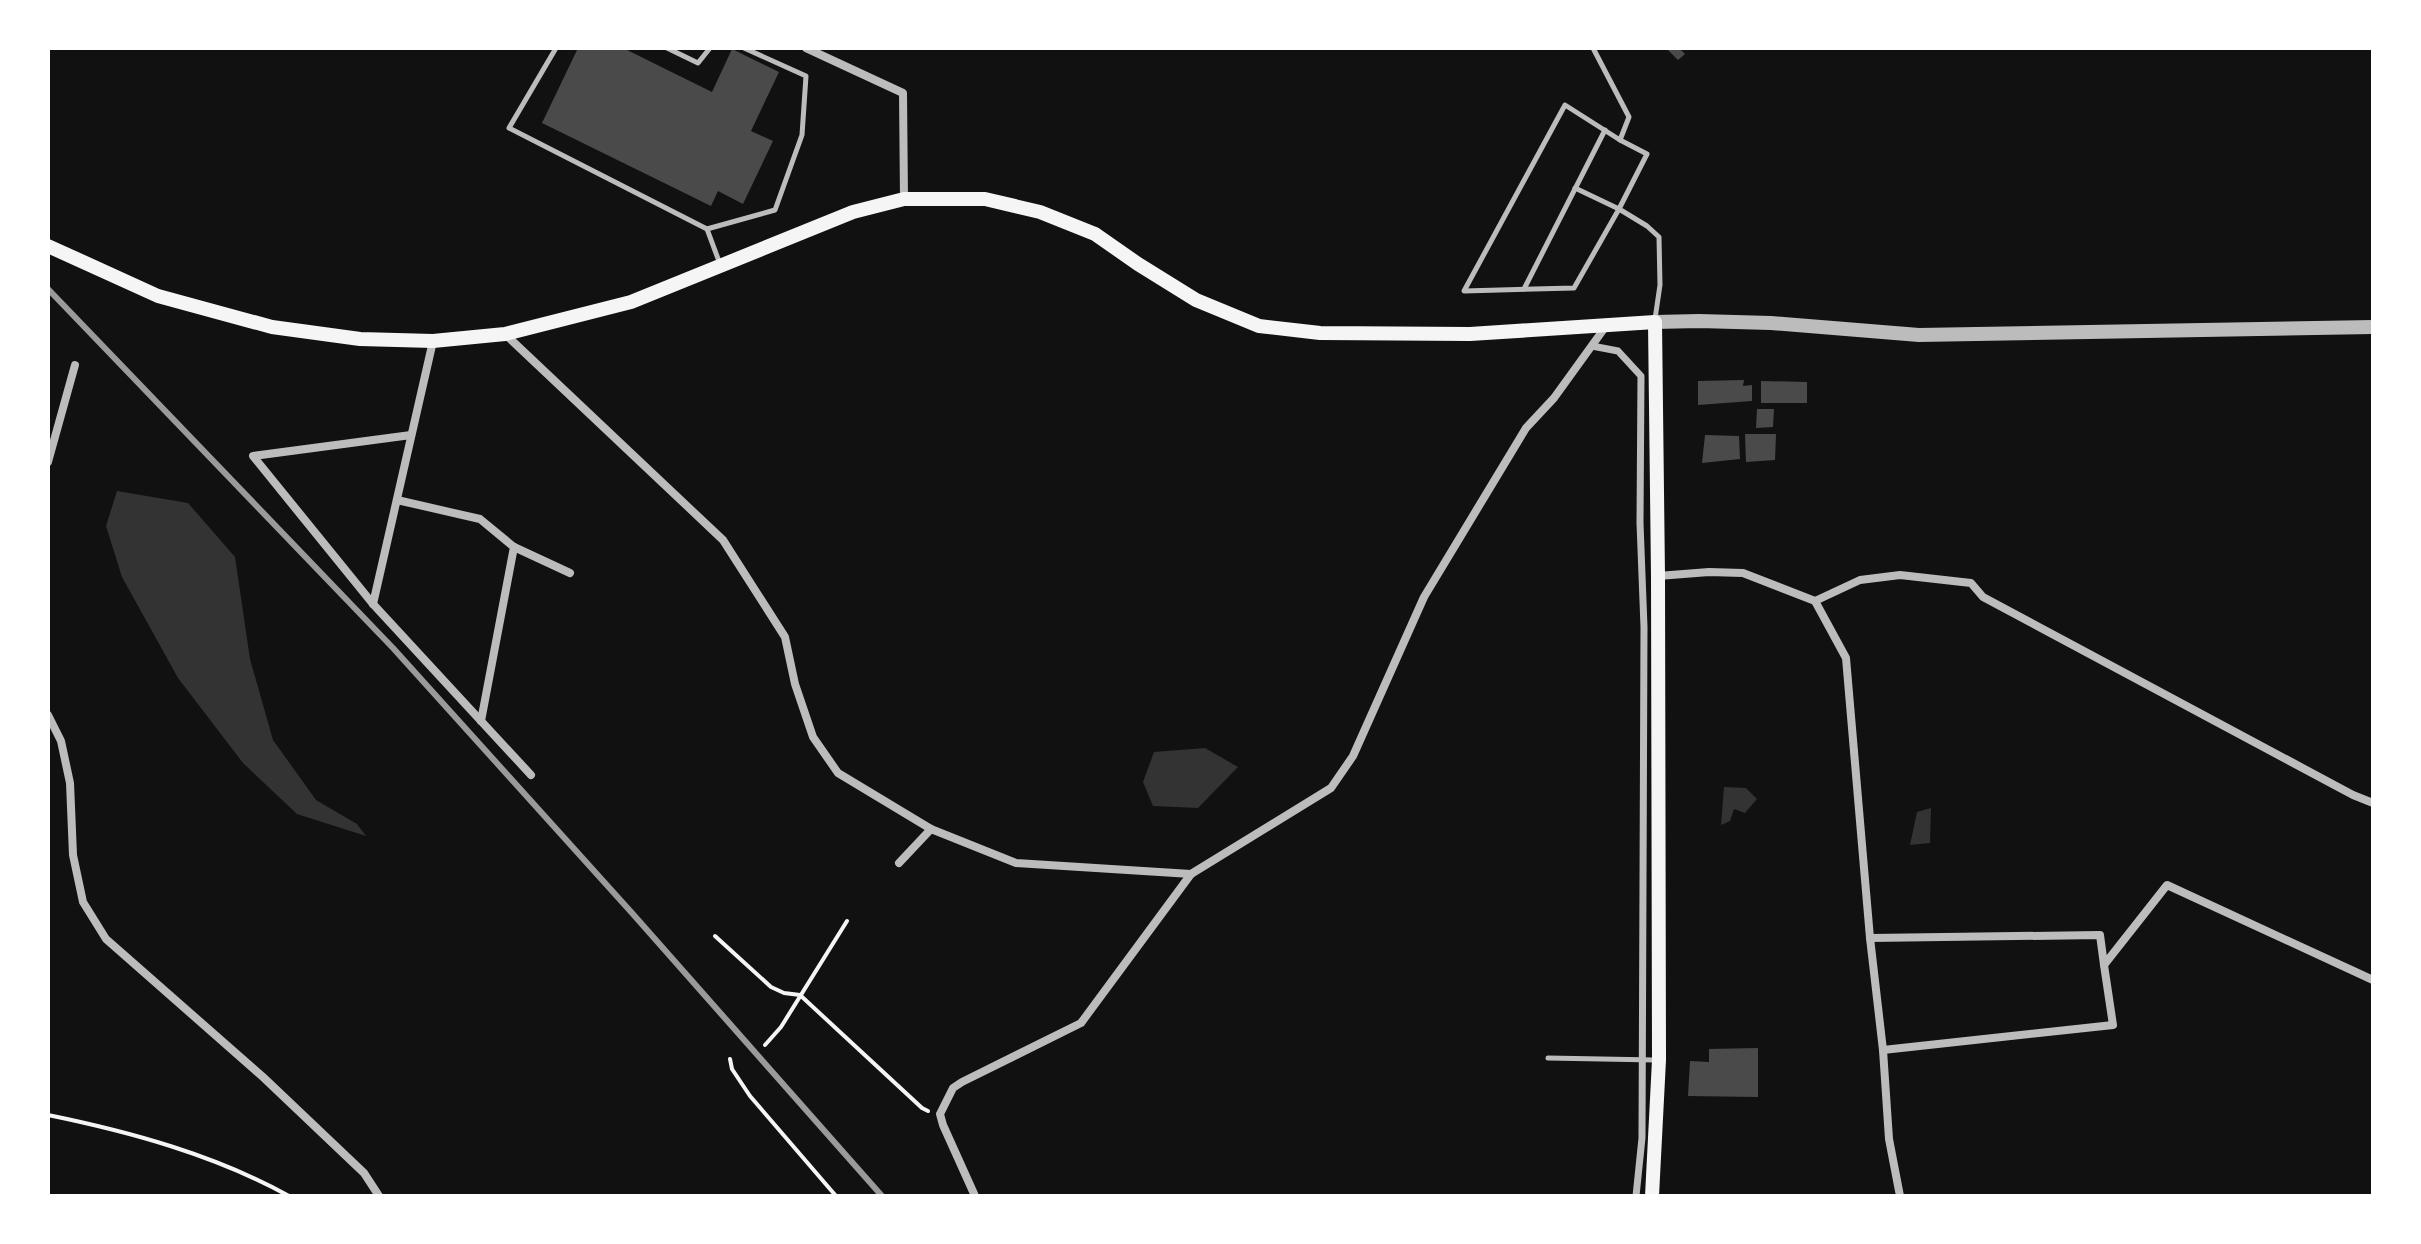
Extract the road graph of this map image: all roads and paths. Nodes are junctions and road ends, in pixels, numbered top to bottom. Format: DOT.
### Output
graph roads {
  1 [pos="556,48"];
  2 [pos="667,48"];
  3 [pos="710,48"];
  4 [pos="744,48"];
  5 [pos="806,48"];
  6 [pos="1593,48"];
  7 [pos="1605,130"];
  8 [pos="1620,140"];
  9 [pos="1575,188"];
  10 [pos="904,199"];
  11 [pos="1619,209"];
  12 [pos="707,229"];
  13 [pos="48,246"];
  14 [pos="721,266"];
  15 [pos="1524,289"];
  16 [pos="1655,322"];
  17 [pos="1606,326"];
  18 [pos="2373,327"];
  19 [pos="505,334"];
  20 [pos="433,341"];
  21 [pos="1592,346"];
  22 [pos="75,365"];
  23 [pos="411,435"];
  24 [pos="48,462"];
  25 [pos="397,500"];
  26 [pos="514,547"];
  27 [pos="570,573"];
  28 [pos="1658,576"];
  29 [pos="1815,601"];
  30 [pos="373,604"];
  31 [pos="48,715"];
  32 [pos="481,721"];
  33 [pos="531,775"];
  34 [pos="2373,803"];
  35 [pos="931,829"];
  36 [pos="899,863"];
  37 [pos="1191,874"];
  38 [pos="847,921"];
  39 [pos="715,936"];
  40 [pos="1870,938"];
  41 [pos="2104,965"];
  42 [pos="2373,980"];
  43 [pos="800,995"];
  44 [pos="765,1045"];
  45 [pos="1883,1050"];
  46 [pos="1548,1058"];
  47 [pos="730,1059"];
  48 [pos="1642,1060"];
  49 [pos="1659,1060"];
  50 [pos="48,1115"];
  51 [pos="941,1117"];
  52 [pos="289,1196"];
  53 [pos="379,1196"];
  54 [pos="836,1196"];
  55 [pos="975,1196"];
  56 [pos="1636,1196"];
  57 [pos="1652,1196"];
  58 [pos="1900,1196"];
  1 -- 12 [label="lane"];
  2 -- 3 [label="lane"];
  4 -- 12 [label="lane"];
  5 -- 10 [label="street"];
  6 -- 8 [label="lane"];
  7 -- 8 [label="lane"];
  7 -- 9 [label="lane"];
  7 -- 15 [label="lane"];
  8 -- 11 [label="lane"];
  9 -- 11 [label="lane"];
  9 -- 15 [label="lane"];
  10 -- 14 [label="main road"];
  10 -- 17 [label="main road"];
  11 -- 15 [label="lane"];
  11 -- 16 [label="lane"];
  12 -- 14 [label="lane"];
  13 -- 20 [label="main road"];
  14 -- 19 [label="main road"];
  16 -- 17 [label="main road"];
  16 -- 18 [label="street"];
  16 -- 28 [label="main road"];
  17 -- 21 [label="street"];
  19 -- 20 [label="main road"];
  19 -- 35 [label="street"];
  20 -- 23 [label="street"];
  21 -- 37 [label="street"];
  21 -- 48 [label="street"];
  22 -- 24 [label="street"];
  23 -- 25 [label="street"];
  23 -- 30 [label="street"];
  25 -- 26 [label="street"];
  25 -- 30 [label="street"];
  26 -- 27 [label="street"];
  26 -- 32 [label="street"];
  28 -- 29 [label="street"];
  28 -- 49 [label="main road"];
  29 -- 34 [label="street"];
  29 -- 40 [label="street"];
  30 -- 32 [label="street"];
  31 -- 53 [label="street"];
  32 -- 33 [label="street"];
  35 -- 36 [label="street"];
  35 -- 37 [label="street"];
  37 -- 51 [label="street"];
  38 -- 43 [label="path"];
  39 -- 43 [label="path"];
  40 -- 41 [label="street"];
  40 -- 45 [label="street"];
  41 -- 42 [label="street"];
  41 -- 45 [label="street"];
  43 -- 44 [label="path"];
  43 -- 51 [label="path"];
  45 -- 58 [label="street"];
  46 -- 48 [label="lane"];
  47 -- 54 [label="path"];
  48 -- 49 [label="lane"];
  48 -- 56 [label="street"];
  49 -- 57 [label="main road"];
  50 -- 52 [label="path"];
  51 -- 55 [label="street"];
}
